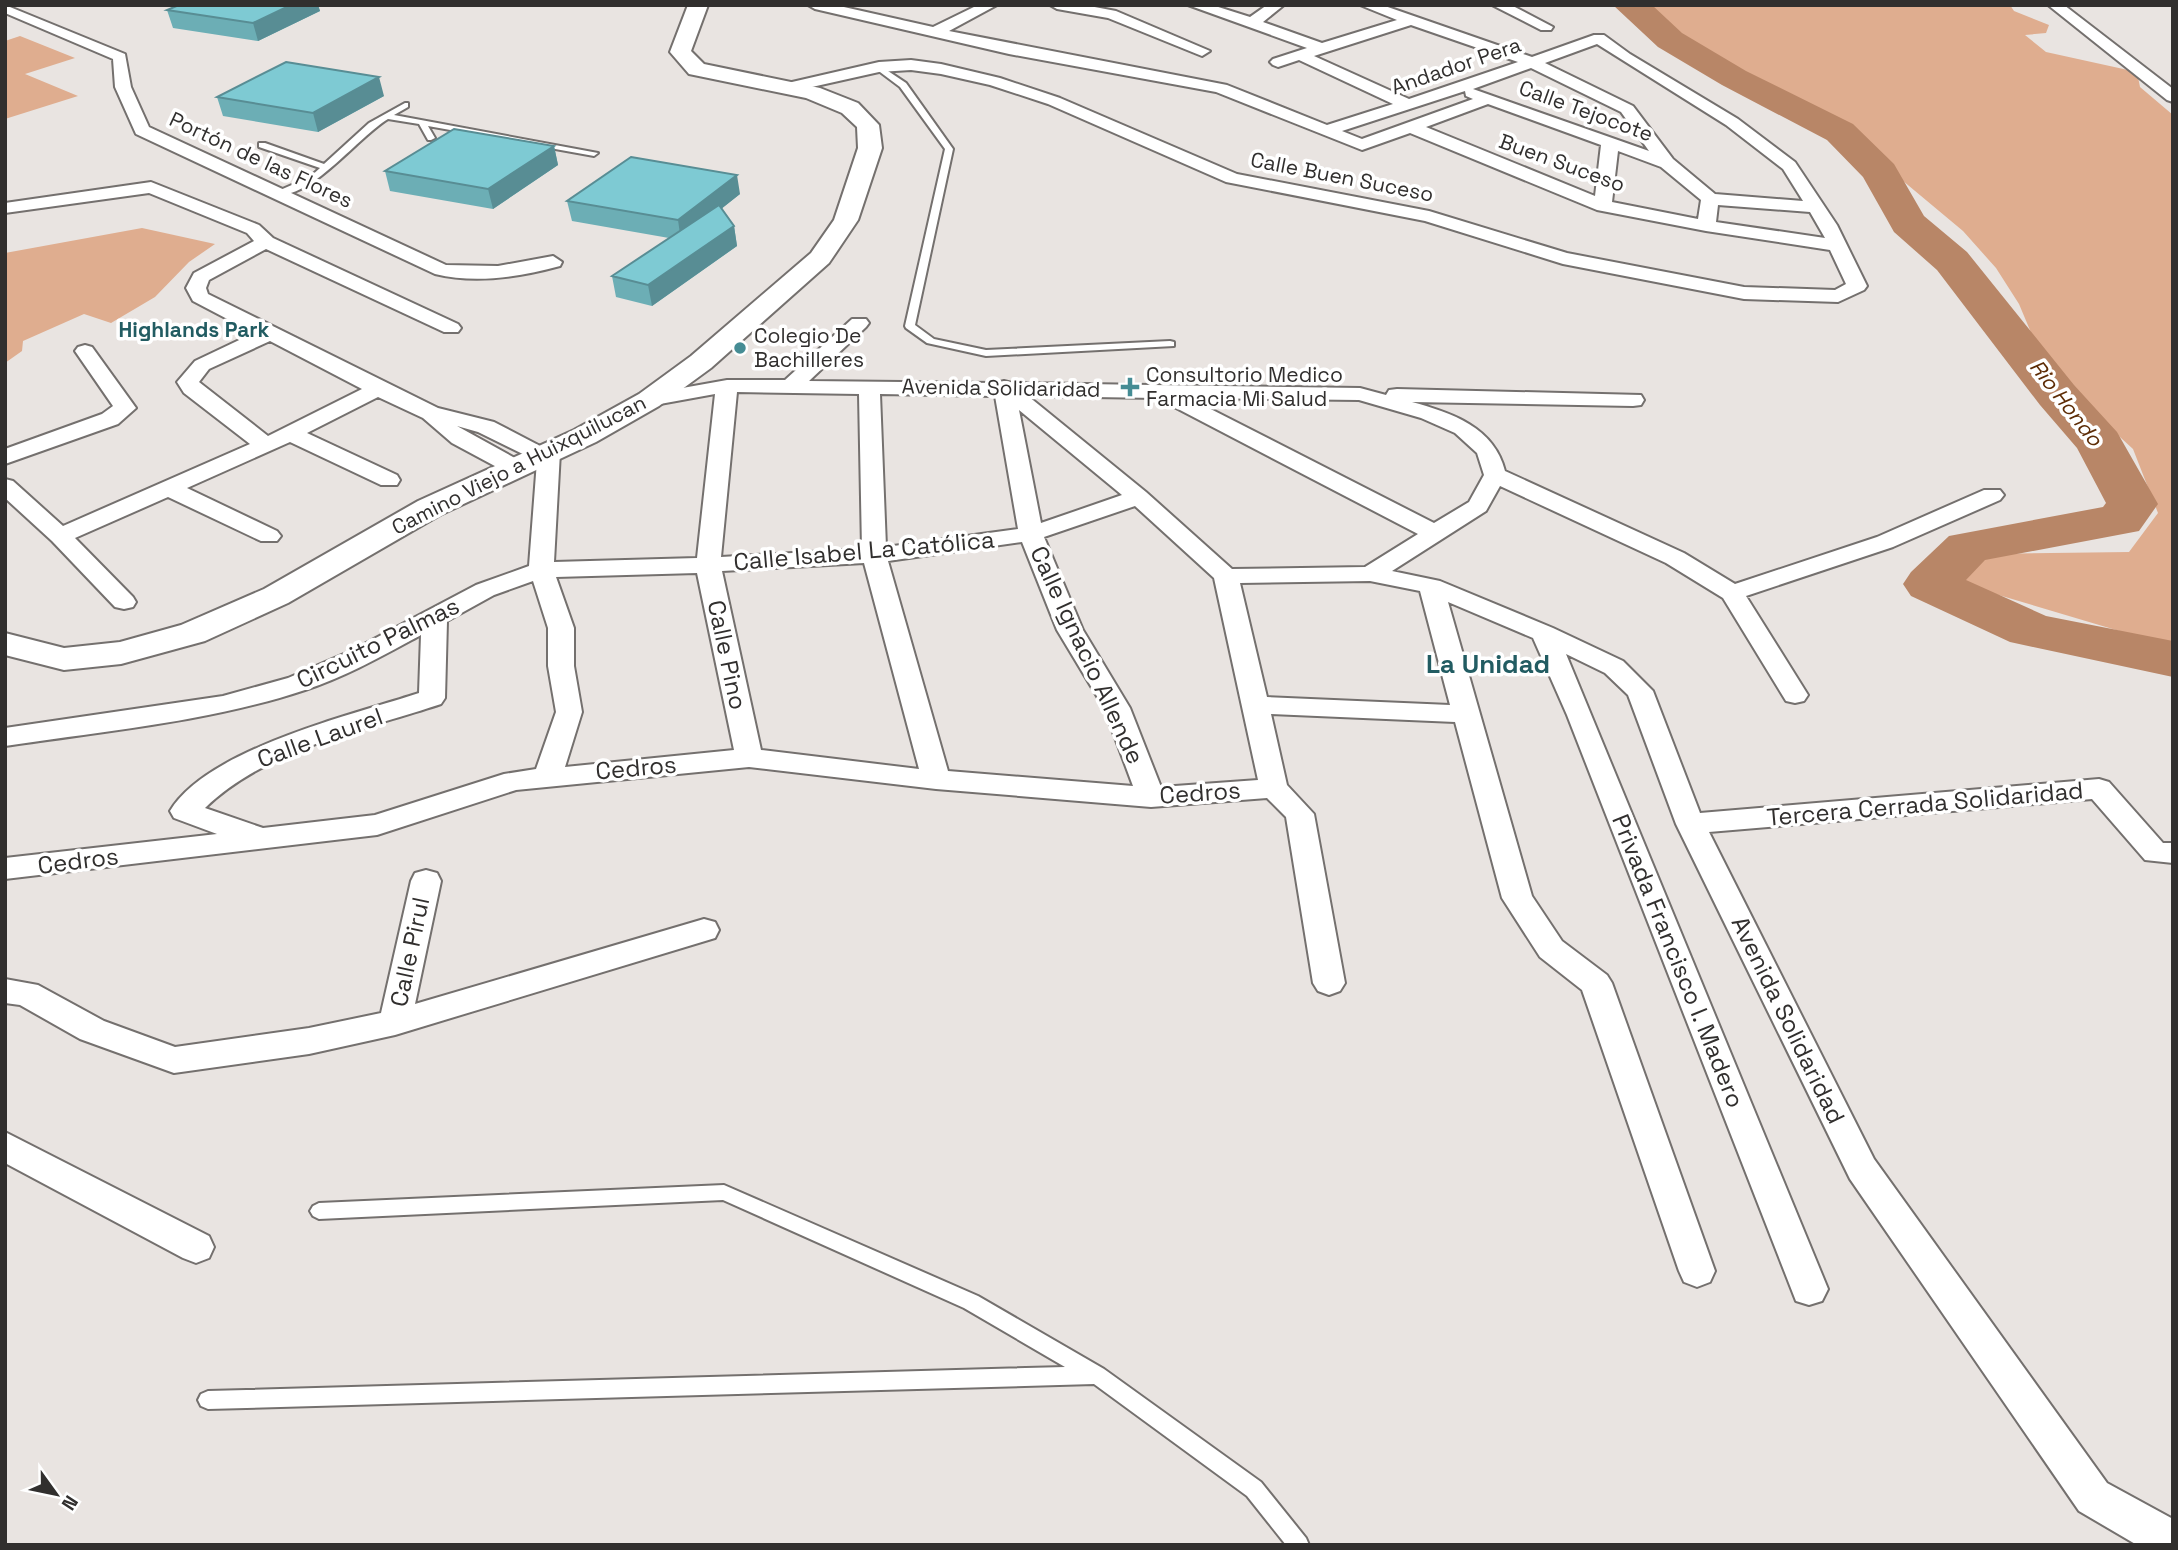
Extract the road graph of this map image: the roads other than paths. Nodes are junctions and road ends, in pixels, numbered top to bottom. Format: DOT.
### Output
graph roads {
  1 [pos="698,5"];
  2 [pos="815,5"];
  3 [pos="990,5"];
  4 [pos="1057,5"];
  5 [pos="1195,5"];
  6 [pos="1251,5"];
  7 [pos="1277,5"];
  8 [pos="1367,5"];
  9 [pos="1499,5"];
  10 [pos="2055,5"];
  11 [pos="5,8"];
  12 [pos="1115,10"];
  13 [pos="1409,21"];
  14 [pos="1239,22"];
  15 [pos="1546,27"];
  16 [pos="933,33"];
  17 [pos="1320,48"];
  18 [pos="1300,55"];
  19 [pos="1278,62"];
  20 [pos="1532,62"];
  21 [pos="879,67"];
  22 [pos="850,75"];
  23 [pos="1173,77"];
  24 [pos="2150,79"];
  25 [pos="2173,81"];
  26 [pos="785,88"];
  27 [pos="1460,88"];
  28 [pos="2173,97"];
  29 [pos="1490,99"];
  30 [pos="405,105"];
  31 [pos="1408,106"];
  32 [pos="850,108"];
  33 [pos="387,116"];
  34 [pos="422,123"];
  35 [pos="1413,128"];
  36 [pos="1326,131"];
  37 [pos="431,138"];
  38 [pos="1610,144"];
  39 [pos="262,145"];
  40 [pos="594,153"];
  41 [pos="1667,163"];
  42 [pos="325,167"];
  43 [pos="281,193"];
  44 [pos="1710,198"];
  45 [pos="1603,206"];
  46 [pos="1815,207"];
  47 [pos="5,208"];
  48 [pos="1706,226"];
  49 [pos="266,242"];
  50 [pos="1837,245"];
  51 [pos="553,262"];
  52 [pos="859,323"];
  53 [pos="451,328"];
  54 [pos="268,334"];
  55 [pos="1170,344"];
  56 [pos="85,351"];
  57 [pos="727,386"];
  58 [pos="869,386"];
  59 [pos="790,387"];
  60 [pos="1004,387"];
  61 [pos="378,389"];
  62 [pos="1160,391"];
  63 [pos="1360,394"];
  64 [pos="649,400"];
  65 [pos="1633,400"];
  66 [pos="430,413"];
  67 [pos="291,433"];
  68 [pos="266,445"];
  69 [pos="545,454"];
  70 [pos="5,457"];
  71 [pos="514,467"];
  72 [pos="1495,475"];
  73 [pos="389,480"];
  74 [pos="5,486"];
  75 [pos="169,488"];
  76 [pos="1992,495"];
  77 [pos="1138,497"];
  78 [pos="1434,533"];
  79 [pos="1031,534"];
  80 [pos="60,536"];
  81 [pos="269,536"];
  82 [pos="874,555"];
  83 [pos="708,565"];
  84 [pos="541,570"];
  85 [pos="1370,574"];
  86 [pos="1226,576"];
  87 [pos="1432,586"];
  88 [pos="1732,593"];
  89 [pos="124,602"];
  90 [pos="434,618"];
  91 [pos="1544,633"];
  92 [pos="5,643"];
  93 [pos="1795,695"];
  94 [pos="1257,705"];
  95 [pos="1467,714"];
  96 [pos="5,737"];
  97 [pos="749,758"];
  98 [pos="548,776"];
  99 [pos="936,780"];
  100 [pos="1273,788"];
  101 [pos="1151,797"];
  102 [pos="1690,824"];
  103 [pos="263,839"];
  104 [pos="2173,853"];
  105 [pos="5,869"];
  106 [pos="426,881"];
  107 [pos="704,930"];
  108 [pos="1329,983"];
  109 [pos="5,991"];
  110 [pos="395,1022"];
  111 [pos="5,1146"];
  112 [pos="319,1211"];
  113 [pos="196,1247"];
  114 [pos="1697,1271"];
  115 [pos="1809,1289"];
  116 [pos="1097,1375"];
  117 [pos="208,1400"];
  118 [pos="2173,1542"];
  119 [pos="1298,1545"];
  1 -- 26 [label="main road"];
  2 -- 16 [label="street, Calle Buen Suceso"];
  3 -- 16 [label="street"];
  4 -- 12 [label="street"];
  5 -- 14 [label="street"];
  6 -- 14 [label="street"];
  7 -- 14 [label="street"];
  8 -- 13 [label="street"];
  9 -- 15 [label="street"];
  10 -- 24 [label="street"];
  11 -- 43 [label="street, Portón de las Flores"];
  12 -- 23 [label="street"];
  13 -- 17 [label="street"];
  13 -- 20 [label="street"];
  14 -- 17 [label="street"];
  16 -- 23 [label="street, Calle Buen Suceso"];
  17 -- 18 [label="street"];
  18 -- 19 [label="street"];
  18 -- 31 [label="street"];
  20 -- 27 [label="street, Andador Pera"];
  20 -- 41 [label="street"];
  20 -- 46 [label="street, Andador Pera"];
  21 -- 22 [label="street, Calle Buen Suceso"];
  21 -- 50 [label="street, Calle Buen Suceso"];
  21 -- 55 [label="lane"];
  22 -- 26 [label="street, Calle Buen Suceso"];
  22 -- 32 [label="street"];
  23 -- 36 [label="street, Calle Buen Suceso"];
  24 -- 25 [label="street"];
  24 -- 28 [label="street"];
  26 -- 32 [label="main road"];
  27 -- 29 [label="street, Calle Tejocote"];
  27 -- 31 [label="street, Andador Pera"];
  29 -- 35 [label="street, Calle Tejocote"];
  29 -- 38 [label="street, Calle Tejocote"];
  30 -- 33 [label="lane"];
  31 -- 36 [label="street, Andador Pera"];
  32 -- 64 [label="main road, Camino Viejo a Huixquilucan"];
  33 -- 34 [label="lane"];
  33 -- 42 [label="lane"];
  34 -- 37 [label="lane"];
  34 -- 40 [label="lane"];
  35 -- 36 [label="street, Calle Buen Suceso"];
  35 -- 45 [label="street, Buen Suceso"];
  38 -- 41 [label="street, Calle Tejocote"];
  38 -- 45 [label="street"];
  39 -- 42 [label="lane"];
  41 -- 44 [label="street"];
  42 -- 43 [label="lane"];
  43 -- 51 [label="street, Portón de las Flores"];
  44 -- 46 [label="street"];
  44 -- 48 [label="street"];
  45 -- 48 [label="street, Buen Suceso"];
  46 -- 50 [label="street"];
  47 -- 49 [label="street"];
  48 -- 50 [label="street, Buen Suceso"];
  49 -- 53 [label="street"];
  49 -- 54 [label="street"];
  52 -- 59 [label="street"];
  54 -- 61 [label="street"];
  54 -- 68 [label="street"];
  56 -- 70 [label="street"];
  57 -- 59 [label="street, Avenida Solidaridad"];
  57 -- 64 [label="street, Avenida Solidaridad"];
  57 -- 83 [label="street, Calle Pino"];
  58 -- 59 [label="street, Avenida Solidaridad"];
  58 -- 60 [label="street, Avenida Solidaridad"];
  58 -- 82 [label="street"];
  60 -- 62 [label="street, Avenida Solidaridad"];
  60 -- 77 [label="street"];
  60 -- 79 [label="street, Calle Ignacio Allende"];
  61 -- 66 [label="street"];
  61 -- 67 [label="street"];
  62 -- 63 [label="street, Avenida Solidaridad"];
  62 -- 78 [label="street"];
  63 -- 65 [label="street"];
  63 -- 72 [label="street, Avenida Solidaridad"];
  64 -- 69 [label="main road, Camino Viejo a Huixquilucan"];
  66 -- 69 [label="street"];
  66 -- 71 [label="street"];
  67 -- 68 [label="street"];
  67 -- 73 [label="street"];
  68 -- 75 [label="street"];
  69 -- 71 [label="main road, Camino Viejo a Huixquilucan"];
  69 -- 84 [label="street"];
  71 -- 92 [label="main road, Camino Viejo a Huixquilucan"];
  72 -- 78 [label="street"];
  72 -- 88 [label="street"];
  74 -- 80 [label="street"];
  75 -- 80 [label="street"];
  75 -- 81 [label="street"];
  76 -- 88 [label="street"];
  77 -- 79 [label="street, Calle Isabel La Católica"];
  77 -- 86 [label="street"];
  78 -- 85 [label="street"];
  79 -- 82 [label="street, Calle Isabel La Católica"];
  79 -- 101 [label="street, Calle Ignacio Allende"];
  80 -- 89 [label="street"];
  82 -- 83 [label="street, Calle Isabel La Católica"];
  82 -- 99 [label="street"];
  83 -- 84 [label="street, Circuito Palmas"];
  83 -- 97 [label="street, Calle Pino"];
  84 -- 90 [label="street, Circuito Palmas"];
  84 -- 98 [label="street"];
  85 -- 86 [label="street, Avenida Solidaridad"];
  85 -- 87 [label="street, Avenida Solidaridad"];
  86 -- 94 [label="street"];
  87 -- 91 [label="street, Avenida Solidaridad"];
  87 -- 95 [label="street"];
  88 -- 93 [label="street"];
  90 -- 96 [label="street, Circuito Palmas"];
  90 -- 103 [label="street, Calle Laurel"];
  91 -- 102 [label="street, Avenida Solidaridad"];
  91 -- 115 [label="street, Privada Francisco I. Madero"];
  94 -- 95 [label="street"];
  94 -- 100 [label="street"];
  95 -- 114 [label="street"];
  97 -- 98 [label="street, Cedros"];
  97 -- 99 [label="street, Cedros"];
  98 -- 103 [label="street, Cedros"];
  99 -- 101 [label="street, Cedros"];
  100 -- 101 [label="street, Cedros"];
  100 -- 108 [label="street"];
  102 -- 104 [label="street, Tercera Cerrada Solidaridad"];
  102 -- 118 [label="street, Avenida Solidaridad"];
  103 -- 105 [label="street, Cedros"];
  106 -- 110 [label="street, Calle Pirul"];
  107 -- 110 [label="street"];
  109 -- 110 [label="street"];
  111 -- 113 [label="street"];
  112 -- 116 [label="lane"];
  116 -- 117 [label="lane"];
  116 -- 119 [label="lane"];
}
